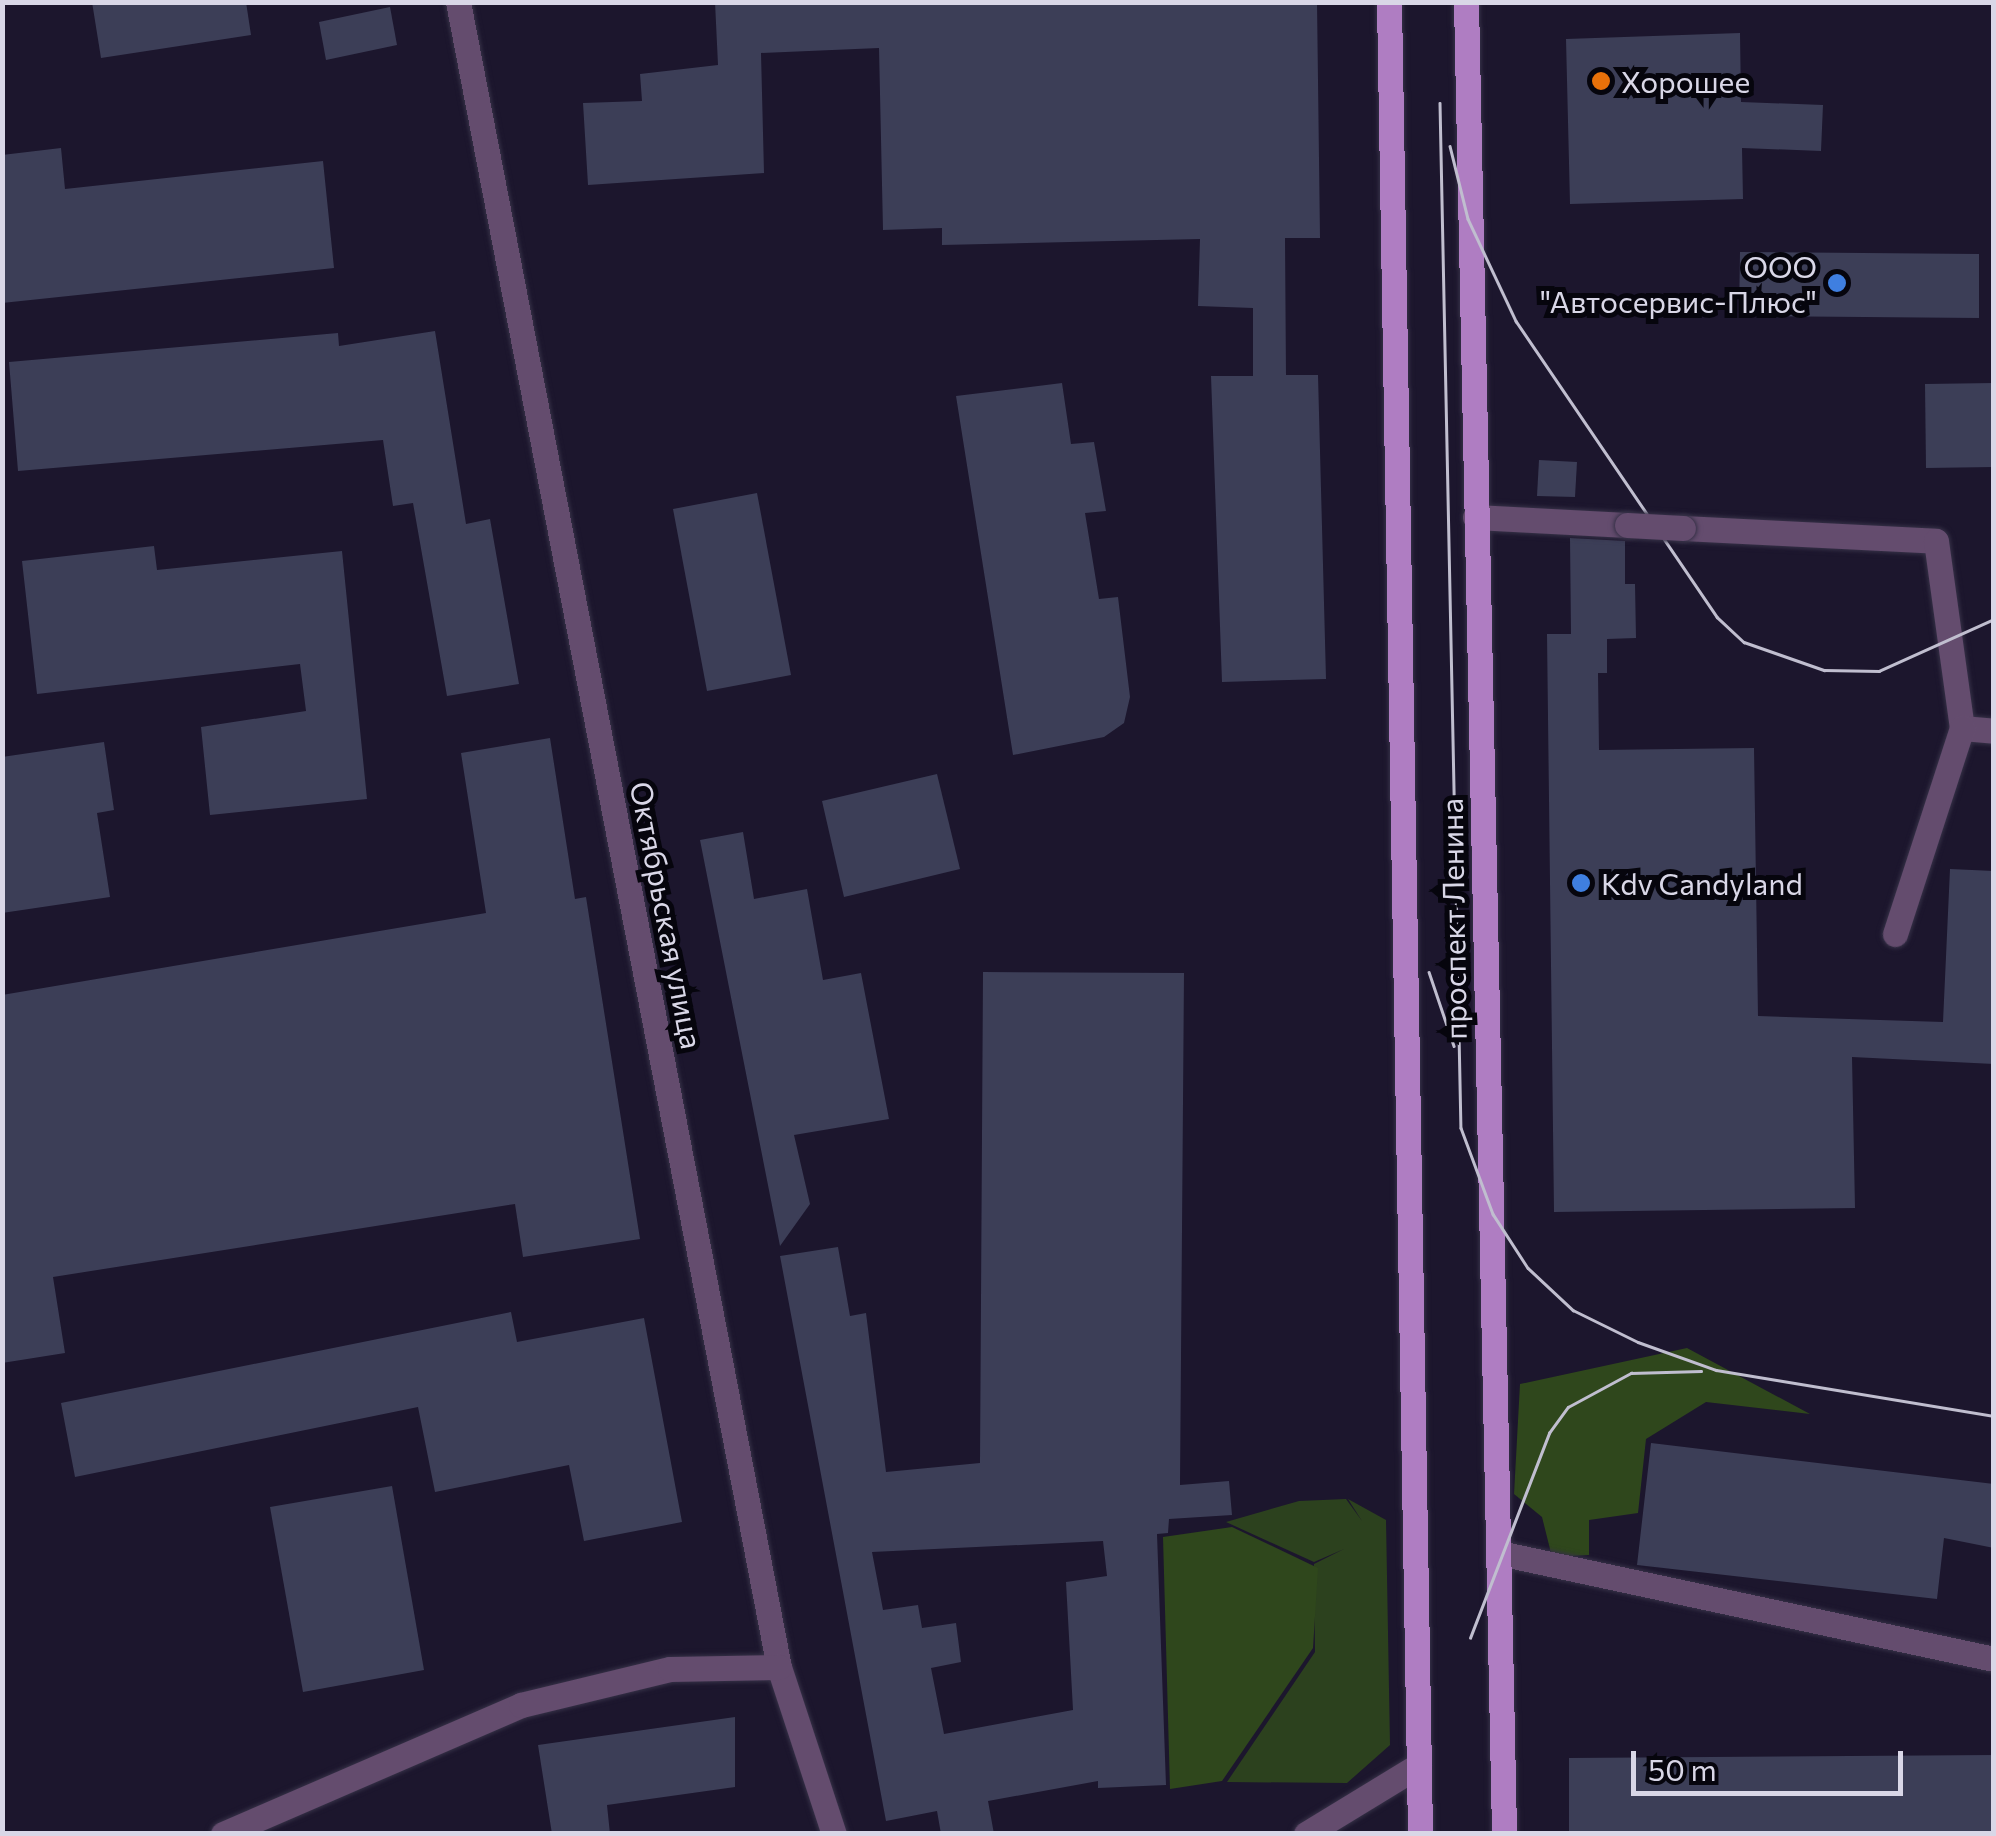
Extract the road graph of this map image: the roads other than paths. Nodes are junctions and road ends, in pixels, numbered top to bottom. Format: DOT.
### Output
graph roads {
  1 [pos="458,2"];
  2 [pos="1389,2"];
  3 [pos="1466,2"];
  4 [pos="1475,518"];
  5 [pos="1962,728"];
  6 [pos="1994,732"];
  7 [pos="1895,934"];
  8 [pos="1499,1554"];
  9 [pos="1994,1659"];
  10 [pos="778,1667"];
  11 [pos="1419,1765"];
  12 [pos="223,1834"];
  13 [pos="834,1834"];
  14 [pos="1306,1834"];
  15 [pos="1420,1834"];
  16 [pos="1504,1834"];
  1 -- 10 [label="street, Октябрьская улица"];
  2 -- 11 [label="main road, проспект Ленина"];
  3 -- 4 [label="main road, проспект Ленина"];
  4 -- 5 [label="street, bridge"];
  4 -- 8 [label="main road, проспект Ленина"];
  5 -- 6 [label="street"];
  5 -- 7 [label="street"];
  8 -- 9 [label="street"];
  8 -- 16 [label="main road, проспект Ленина"];
  10 -- 12 [label="street"];
  10 -- 13 [label="street, Октябрьская улица"];
  11 -- 14 [label="street"];
  11 -- 15 [label="main road, проспект Ленина"];
}
